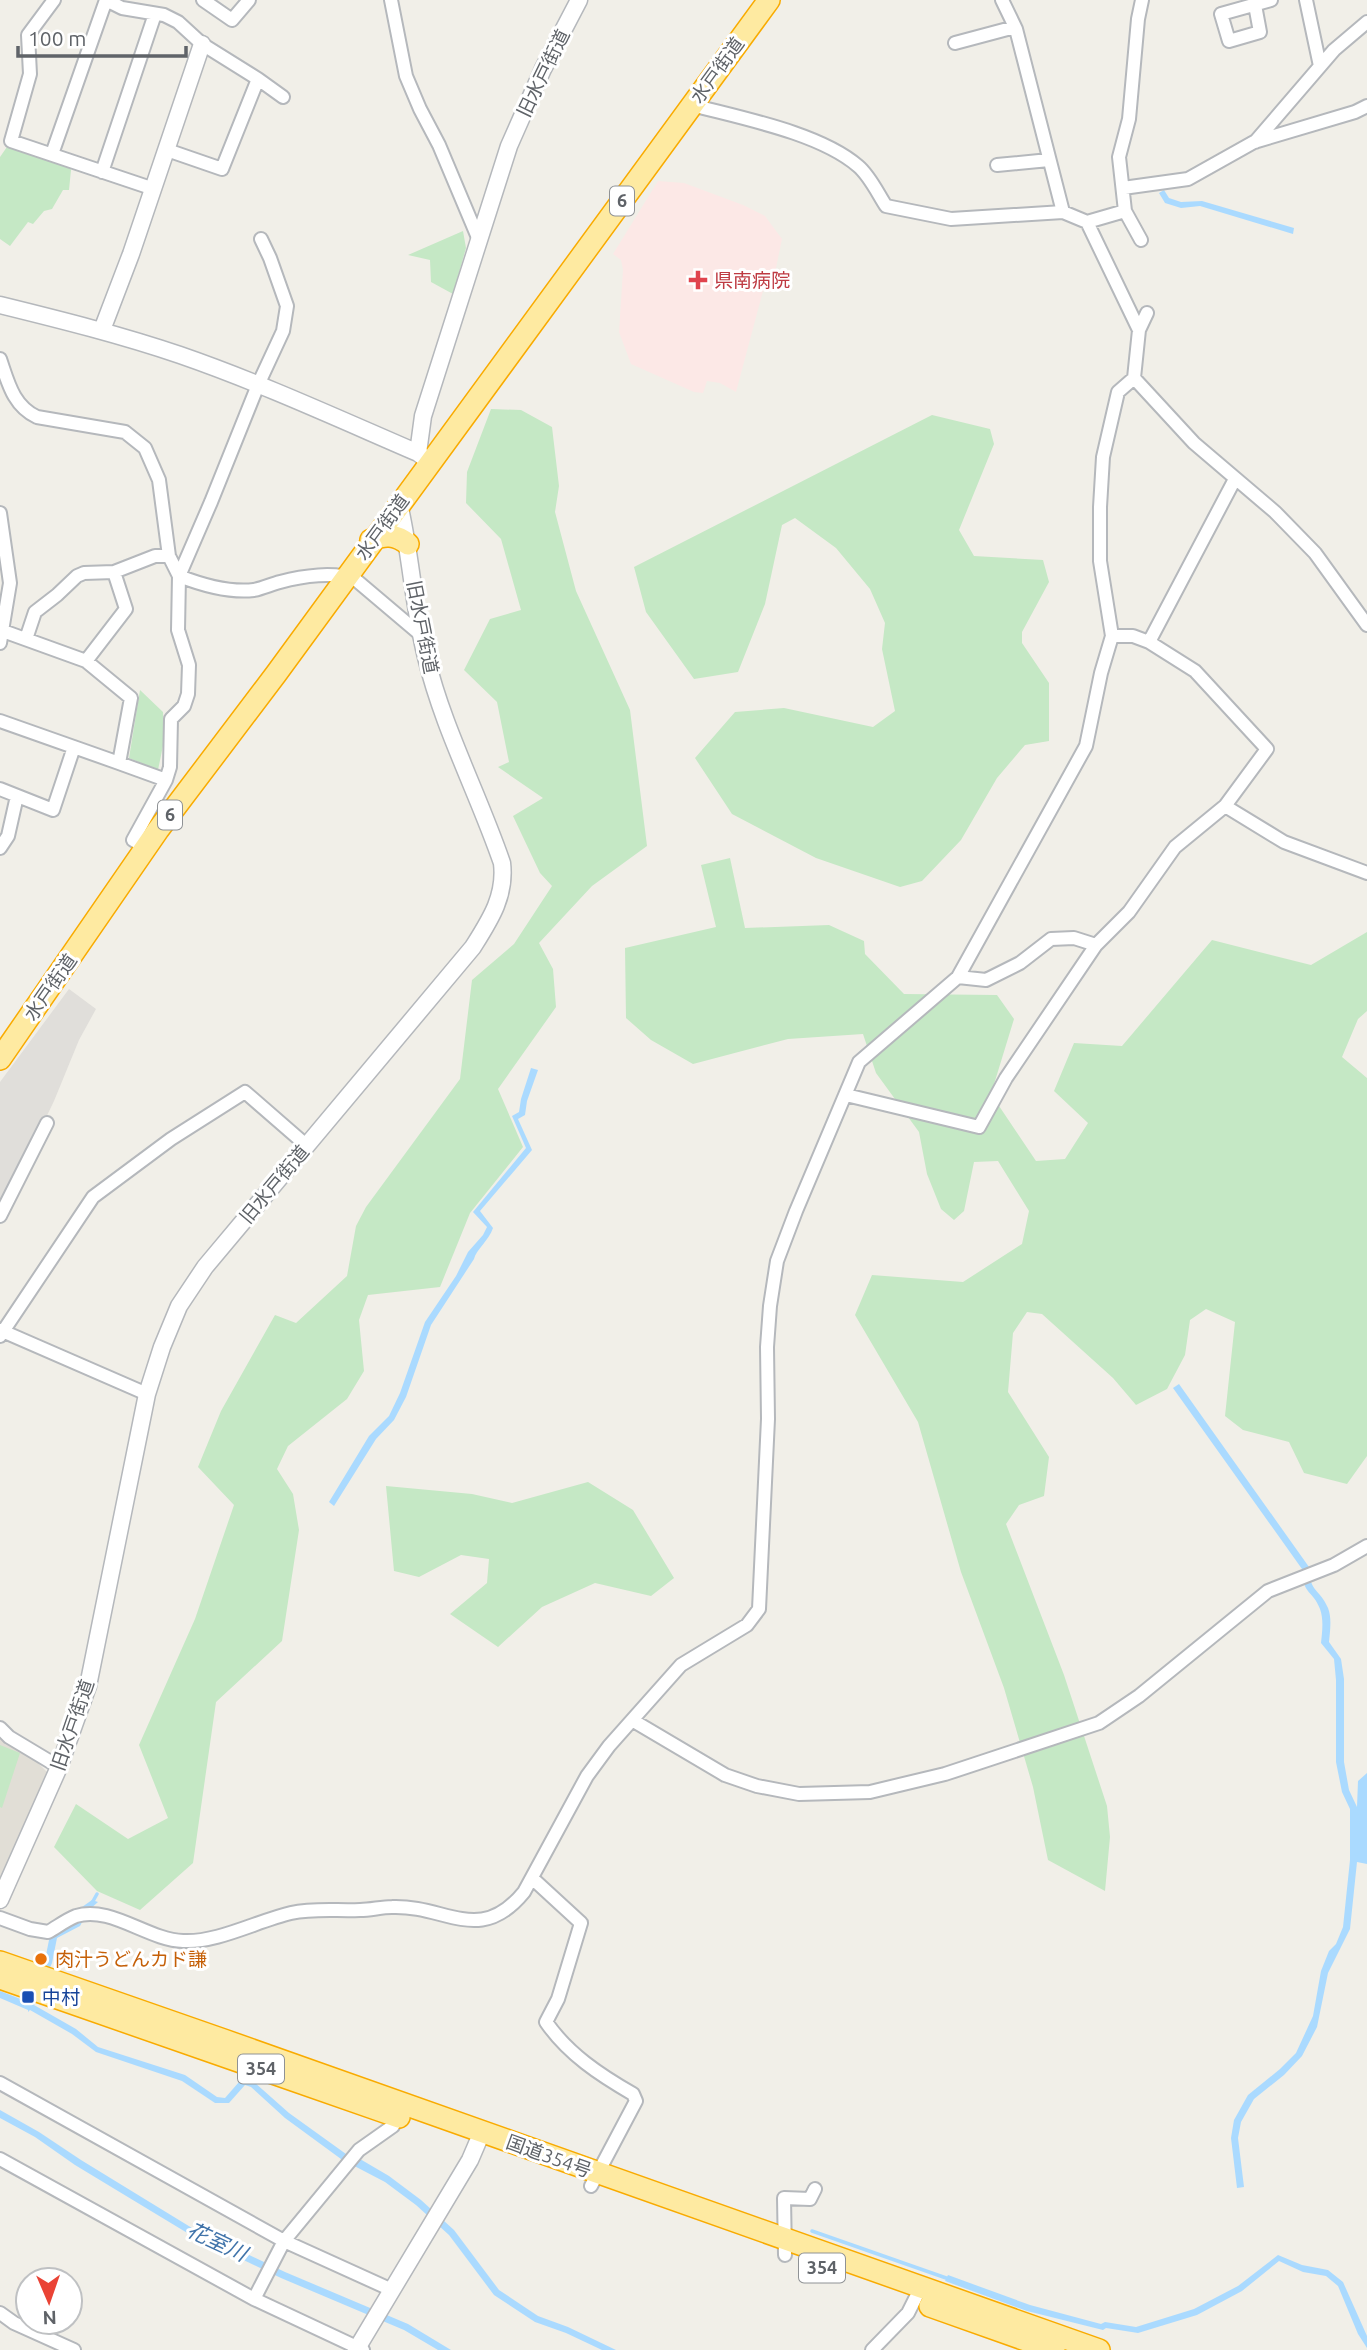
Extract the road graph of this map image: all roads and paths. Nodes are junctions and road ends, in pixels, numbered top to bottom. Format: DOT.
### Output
graph roads {
  1 [pos="54,0"];
  2 [pos="106,0"];
  3 [pos="203,0"];
  4 [pos="248,0"];
  5 [pos="391,0"];
  6 [pos="579,0"];
  7 [pos="769,0"];
  8 [pos="1002,0"];
  9 [pos="1142,0"];
  10 [pos="1270,0"];
  11 [pos="1307,0"];
  12 [pos="1255,5"];
  13 [pos="155,14"];
  14 [pos="1367,22"];
  15 [pos="1015,27"];
  16 [pos="955,43"];
  17 [pos="202,44"];
  18 [pos="1320,66"];
  19 [pos="258,79"];
  20 [pos="283,97"];
  21 [pos="692,105"];
  22 [pos="1367,106"];
  23 [pos="1254,142"];
  24 [pos="167,150"];
  25 [pos="52,154"];
  26 [pos="1049,160"];
  27 [pos="997,165"];
  28 [pos="102,172"];
  29 [pos="1123,188"];
  30 [pos="154,189"];
  31 [pos="1125,211"];
  32 [pos="1063,212"];
  33 [pos="1087,222"];
  34 [pos="261,239"];
  35 [pos="479,240"];
  36 [pos="1141,240"];
  37 [pos="0,305"];
  38 [pos="1147,313"];
  39 [pos="102,330"];
  40 [pos="1139,330"];
  41 [pos="0,359"];
  42 [pos="1135,378"];
  43 [pos="258,384"];
  44 [pos="424,458"];
  45 [pos="1236,479"];
  46 [pos="398,504"];
  47 [pos="0,513"];
  48 [pos="371,540"];
  49 [pos="408,544"];
  50 [pos="169,556"];
  51 [pos="114,572"];
  52 [pos="179,576"];
  53 [pos="346,576"];
  54 [pos="1367,625"];
  55 [pos="421,635"];
  56 [pos="1112,636"];
  57 [pos="2,637"];
  58 [pos="26,639"];
  59 [pos="1149,642"];
  60 [pos="86,661"];
  61 [pos="0,722"];
  62 [pos="74,747"];
  63 [pos="119,763"];
  64 [pos="166,780"];
  65 [pos="0,789"];
  66 [pos="17,796"];
  67 [pos="1226,806"];
  68 [pos="0,848"];
  69 [pos="146,848"];
  70 [pos="1367,873"];
  71 [pos="1096,945"];
  72 [pos="958,977"];
  73 [pos="0,1059"];
  74 [pos="846,1096"];
  75 [pos="47,1123"];
  76 [pos="306,1145"];
  77 [pos="0,1216"];
  78 [pos="1,1333"];
  79 [pos="147,1394"];
  80 [pos="1367,1546"];
  81 [pos="632,1720"];
  82 [pos="0,1728"];
  83 [pos="59,1767"];
  84 [pos="532,1878"];
  85 [pos="0,1899"];
  86 [pos="0,1918"];
  87 [pos="0,1962"];
  88 [pos="0,1978"];
  89 [pos="0,2083"];
  90 [pos="400,2110"];
  91 [pos="480,2139"];
  92 [pos="0,2159"];
  93 [pos="595,2180"];
  94 [pos="815,2189"];
  95 [pos="283,2243"];
  96 [pos="785,2247"];
  97 [pos="390,2293"];
  98 [pos="918,2294"];
  99 [pos="256,2296"];
  100 [pos="0,2313"];
  101 [pos="359,2348"];
  102 [pos="74,2350"];
  103 [pos="872,2350"];
  104 [pos="1054,2350"];
  105 [pos="1099,2350"];
  1 -- 25 [label="street"];
  2 -- 13 [label="street"];
  2 -- 25 [label="street"];
  3 -- 4 [label="street"];
  5 -- 35 [label="street"];
  6 -- 35 [label="street, 旧水戸街道"];
  7 -- 21 [label="highway, 水戸街道 / 6"];
  8 -- 15 [label="street"];
  9 -- 29 [label="street"];
  10 -- 12 [label="street"];
  11 -- 18 [label="street"];
  13 -- 17 [label="street"];
  13 -- 28 [label="street"];
  14 -- 18 [label="street"];
  15 -- 16 [label="street"];
  15 -- 26 [label="street"];
  17 -- 19 [label="street"];
  17 -- 24 [label="street"];
  18 -- 23 [label="street"];
  19 -- 20 [label="street"];
  19 -- 24 [label="street"];
  21 -- 32 [label="street"];
  21 -- 44 [label="highway, 水戸街道 / 6"];
  22 -- 23 [label="street"];
  23 -- 29 [label="street"];
  24 -- 30 [label="street"];
  25 -- 28 [label="street"];
  26 -- 27 [label="street"];
  26 -- 32 [label="street"];
  28 -- 30 [label="street"];
  29 -- 31 [label="street"];
  30 -- 39 [label="street"];
  31 -- 33 [label="street"];
  31 -- 36 [label="street"];
  32 -- 33 [label="street"];
  33 -- 40 [label="street"];
  34 -- 43 [label="street"];
  35 -- 44 [label="street, 旧水戸街道"];
  37 -- 39 [label="street"];
  38 -- 40 [label="street"];
  39 -- 43 [label="street"];
  40 -- 42 [label="street"];
  41 -- 50 [label="street"];
  42 -- 45 [label="street"];
  42 -- 56 [label="street"];
  43 -- 44 [label="street"];
  43 -- 52 [label="street"];
  44 -- 46 [label="highway, 水戸街道 / 6"];
  45 -- 54 [label="street"];
  45 -- 59 [label="street"];
  46 -- 48 [label="highway, 水戸街道 / 6"];
  46 -- 49 [label="street, 旧水戸街道"];
  47 -- 57 [label="street"];
  48 -- 49 [label="highway"];
  48 -- 53 [label="highway, 水戸街道 / 6"];
  49 -- 55 [label="street, 旧水戸街道"];
  50 -- 51 [label="street"];
  50 -- 52 [label="street"];
  51 -- 58 [label="street"];
  51 -- 60 [label="street"];
  52 -- 53 [label="street"];
  52 -- 64 [label="street"];
  53 -- 55 [label="street"];
  53 -- 69 [label="highway, 水戸街道 / 6"];
  55 -- 76 [label="street, 旧水戸街道"];
  56 -- 59 [label="street"];
  56 -- 72 [label="street"];
  57 -- 58 [label="street"];
  58 -- 60 [label="street"];
  59 -- 67 [label="street"];
  60 -- 63 [label="street"];
  61 -- 62 [label="street"];
  62 -- 63 [label="street"];
  62 -- 66 [label="street"];
  63 -- 64 [label="street"];
  64 -- 69 [label="street"];
  65 -- 66 [label="street"];
  66 -- 68 [label="street"];
  67 -- 70 [label="street"];
  67 -- 71 [label="street"];
  69 -- 73 [label="highway, 水戸街道 / 6"];
  71 -- 72 [label="street"];
  71 -- 74 [label="street"];
  72 -- 74 [label="street"];
  74 -- 81 [label="street"];
  75 -- 77 [label="street"];
  76 -- 78 [label="street"];
  76 -- 79 [label="street, 旧水戸街道"];
  78 -- 79 [label="street"];
  79 -- 83 [label="street, 旧水戸街道"];
  80 -- 81 [label="street"];
  81 -- 84 [label="street"];
  82 -- 83 [label="street"];
  83 -- 85 [label="street, 旧水戸街道"];
  84 -- 86 [label="street"];
  84 -- 93 [label="street"];
  87 -- 90 [label="highway, 国道354号 / 354"];
  88 -- 90 [label="highway, 国道354号 / 354"];
  89 -- 95 [label="street"];
  90 -- 91 [label="highway, 国道354号 / 354"];
  90 -- 95 [label="street"];
  91 -- 93 [label="highway, 国道354号 / 354"];
  91 -- 97 [label="street"];
  92 -- 99 [label="street"];
  93 -- 96 [label="highway, 国道354号 / 354"];
  94 -- 96 [label="street"];
  95 -- 97 [label="street"];
  95 -- 99 [label="street"];
  96 -- 98 [label="highway, 国道354号 / 354"];
  97 -- 101 [label="street"];
  98 -- 103 [label="street"];
  98 -- 104 [label="highway, 国道354号 / 354"];
  98 -- 105 [label="highway, 国道354号 / 354"];
  99 -- 101 [label="street"];
  100 -- 102 [label="street"];
}
